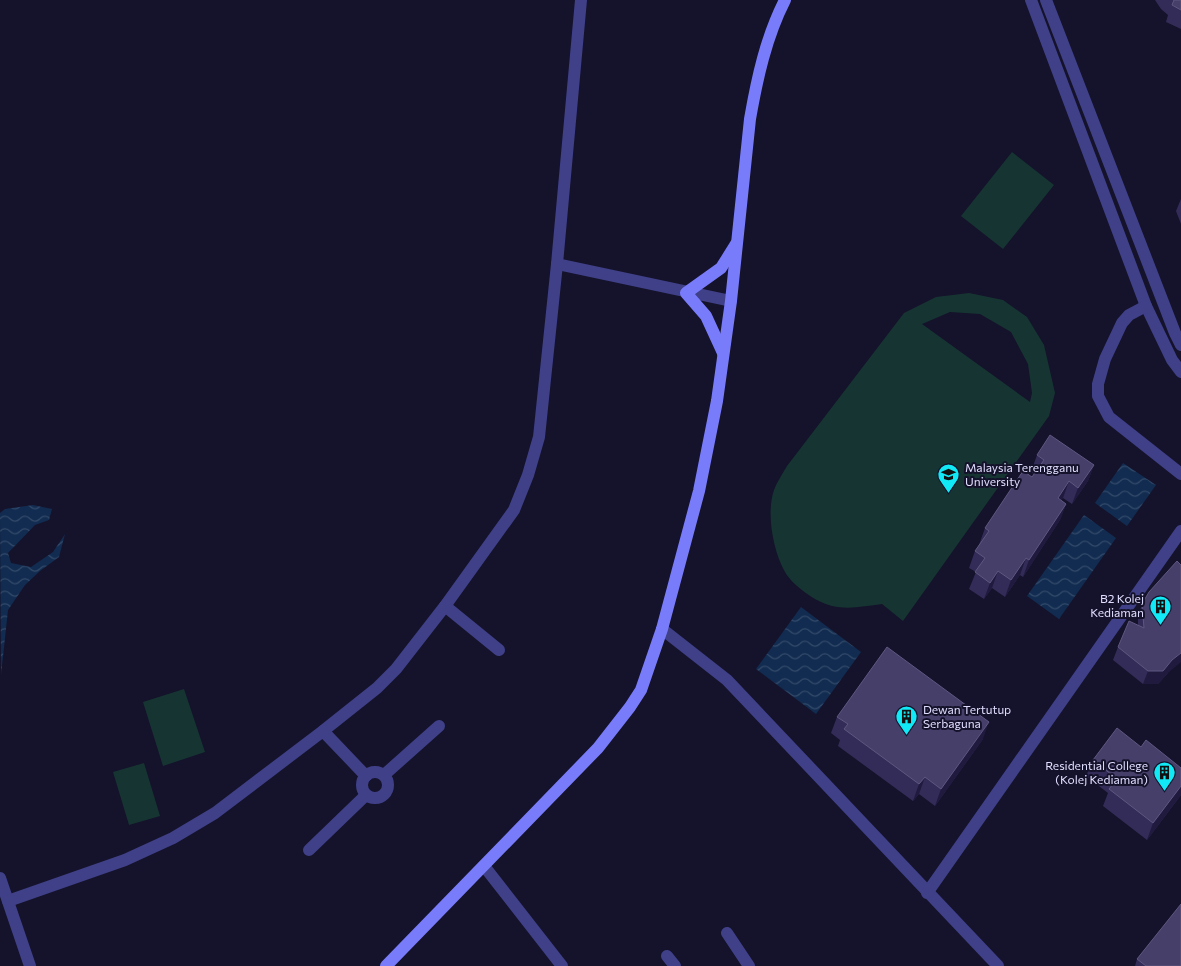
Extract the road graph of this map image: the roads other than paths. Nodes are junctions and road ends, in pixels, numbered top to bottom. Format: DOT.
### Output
graph roads {
  1 [pos="581,0"];
  2 [pos="785,0"];
  3 [pos="1026,0"];
  4 [pos="1031,0"];
  5 [pos="1046,0"];
  6 [pos="1037,17"];
  7 [pos="738,242"];
  8 [pos="557,264"];
  9 [pos="686,292"];
  10 [pos="731,301"];
  11 [pos="1146,306"];
  12 [pos="1181,345"];
  13 [pos="724,356"];
  14 [pos="1181,372"];
  15 [pos="1181,474"];
  16 [pos="1181,530"];
  17 [pos="445,606"];
  18 [pos="662,629"];
  19 [pos="499,650"];
  20 [pos="439,726"];
  21 [pos="323,732"];
  22 [pos="366,776"];
  23 [pos="384,776"];
  24 [pos="366,795"];
  25 [pos="309,850"];
  26 [pos="484,866"];
  27 [pos="0,878"];
  28 [pos="927,893"];
  29 [pos="8,902"];
  30 [pos="727,933"];
  31 [pos="30,966"];
  32 [pos="386,966"];
  33 [pos="562,966"];
  34 [pos="749,966"];
  35 [pos="998,966"];
  1 -- 8 [label="street"];
  2 -- 7 [label="main road"];
  3 -- 6 [label="street"];
  4 -- 6 [label="street"];
  5 -- 12 [label="street"];
  6 -- 11 [label="street"];
  7 -- 9 [label="main road"];
  7 -- 10 [label="main road"];
  8 -- 9 [label="street"];
  8 -- 17 [label="street"];
  9 -- 10 [label="street"];
  9 -- 13 [label="main road"];
  10 -- 13 [label="main road"];
  11 -- 14 [label="street"];
  11 -- 15 [label="street"];
  13 -- 18 [label="main road"];
  16 -- 28 [label="street"];
  17 -- 19 [label="street"];
  17 -- 21 [label="street"];
  18 -- 26 [label="main road"];
  18 -- 28 [label="street"];
  20 -- 23 [label="street"];
  21 -- 22 [label="street"];
  21 -- 29 [label="street"];
  22 -- 23 [label="street"];
  22 -- 24 [label="street"];
  23 -- 24 [label="street"];
  24 -- 25 [label="street"];
  26 -- 32 [label="main road"];
  26 -- 33 [label="street"];
  27 -- 29 [label="street"];
  28 -- 35 [label="street"];
  29 -- 31 [label="street"];
  30 -- 34 [label="street"];
}
